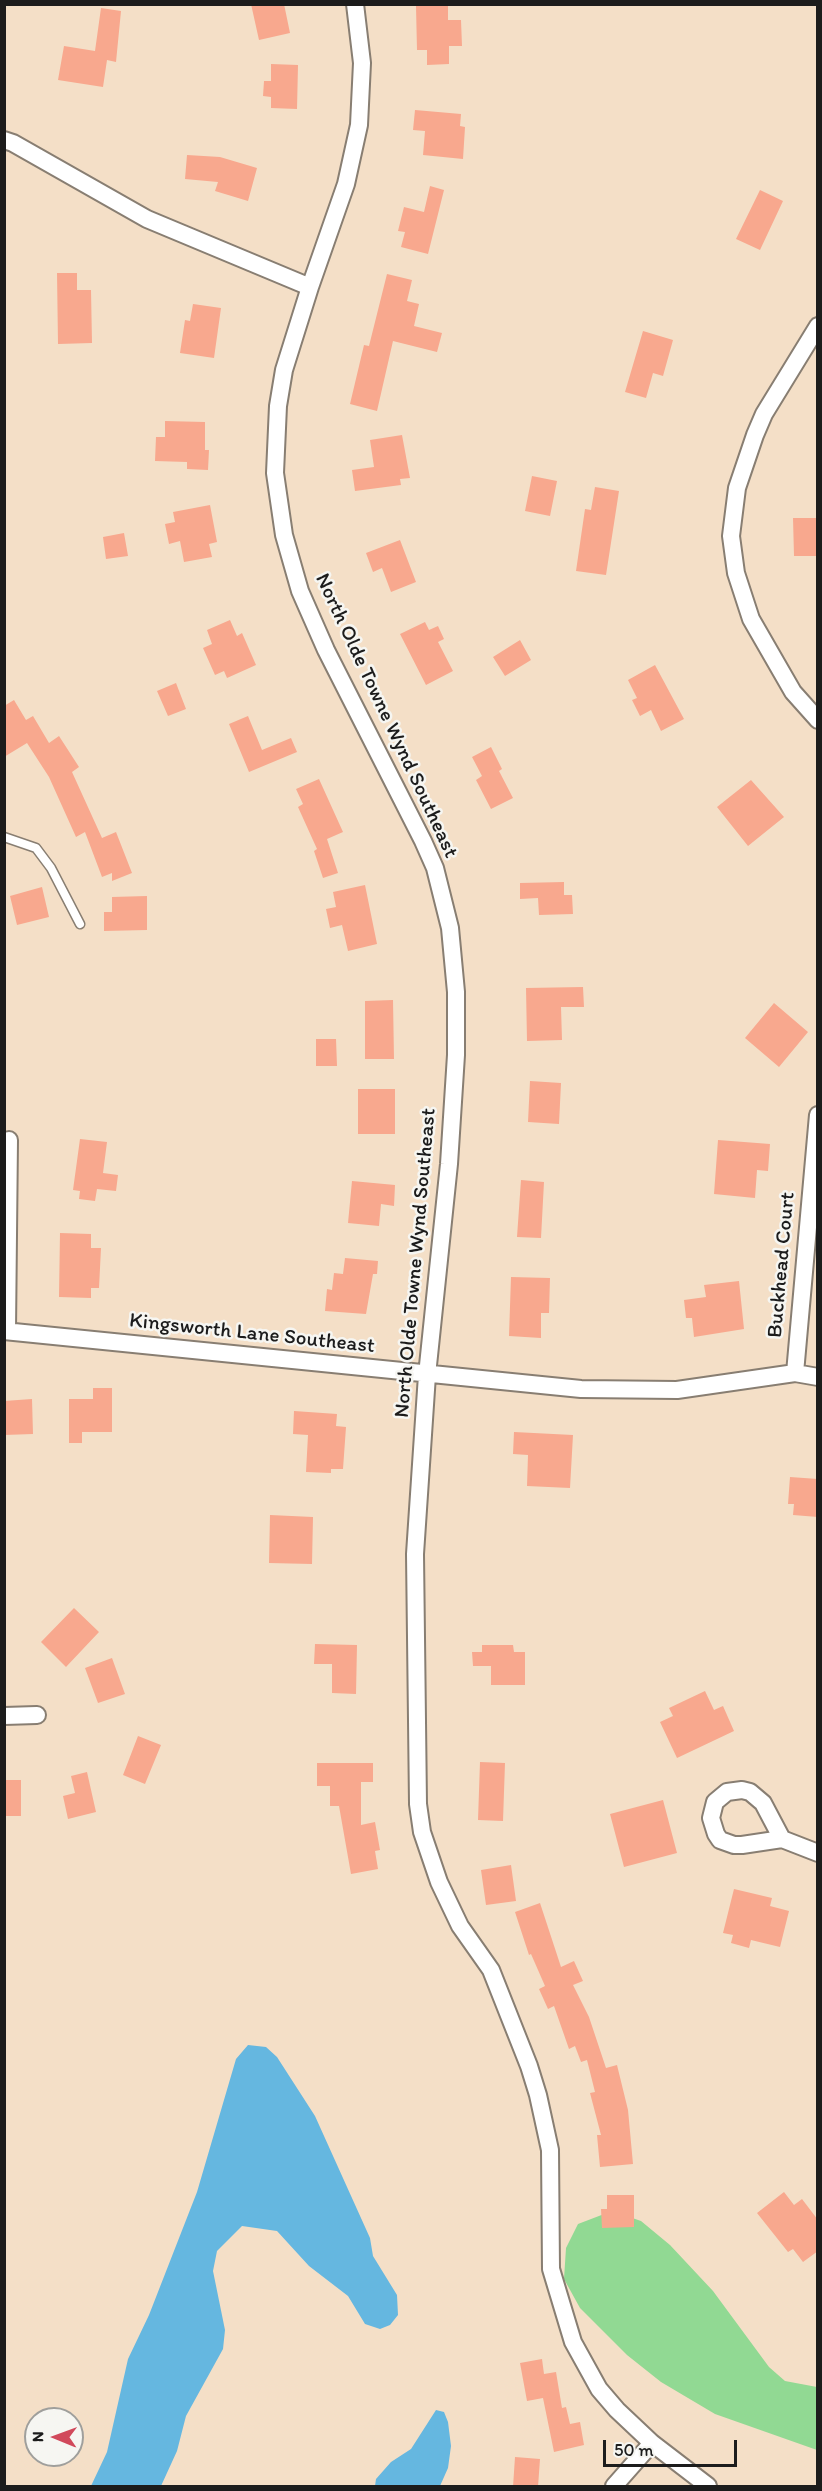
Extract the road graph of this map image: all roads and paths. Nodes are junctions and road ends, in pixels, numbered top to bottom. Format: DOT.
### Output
graph roads {
  1 [pos="355,4"];
  2 [pos="4,140"];
  3 [pos="310,287"];
  4 [pos="818,326"];
  5 [pos="818,720"];
  6 [pos="4,837"];
  7 [pos="81,924"];
  8 [pos="818,1115"];
  9 [pos="9,1140"];
  10 [pos="816,1160"];
  11 [pos="6,1330"];
  12 [pos="795,1373"];
  13 [pos="428,1374"];
  14 [pos="818,1377"];
  15 [pos="37,1715"];
  16 [pos="4,1716"];
  17 [pos="782,1839"];
  18 [pos="818,1853"];
  19 [pos="652,2444"];
  20 [pos="614,2487"];
  21 [pos="708,2487"];
  1 -- 3 [label="street, North Olde Towne Wynd Southeast"];
  2 -- 3 [label="street"];
  3 -- 13 [label="street, North Olde Towne Wynd Southeast"];
  4 -- 5 [label="street"];
  6 -- 7 [label="lane"];
  8 -- 10 [label="street, Buckhead Court"];
  9 -- 11 [label="street"];
  10 -- 12 [label="street, Buckhead Court"];
  11 -- 13 [label="street, Kingsworth Lane Southeast"];
  12 -- 13 [label="street, Kingsworth Lane Southeast"];
  12 -- 14 [label="street, Kingsworth Lane Southeast"];
  13 -- 19 [label="street, North Olde Towne Wynd Southeast"];
  15 -- 16 [label="street"];
  17 -- 18 [label="street"];
  19 -- 20 [label="street"];
  19 -- 21 [label="street, North Olde Towne Wynd Southeast"];
}
